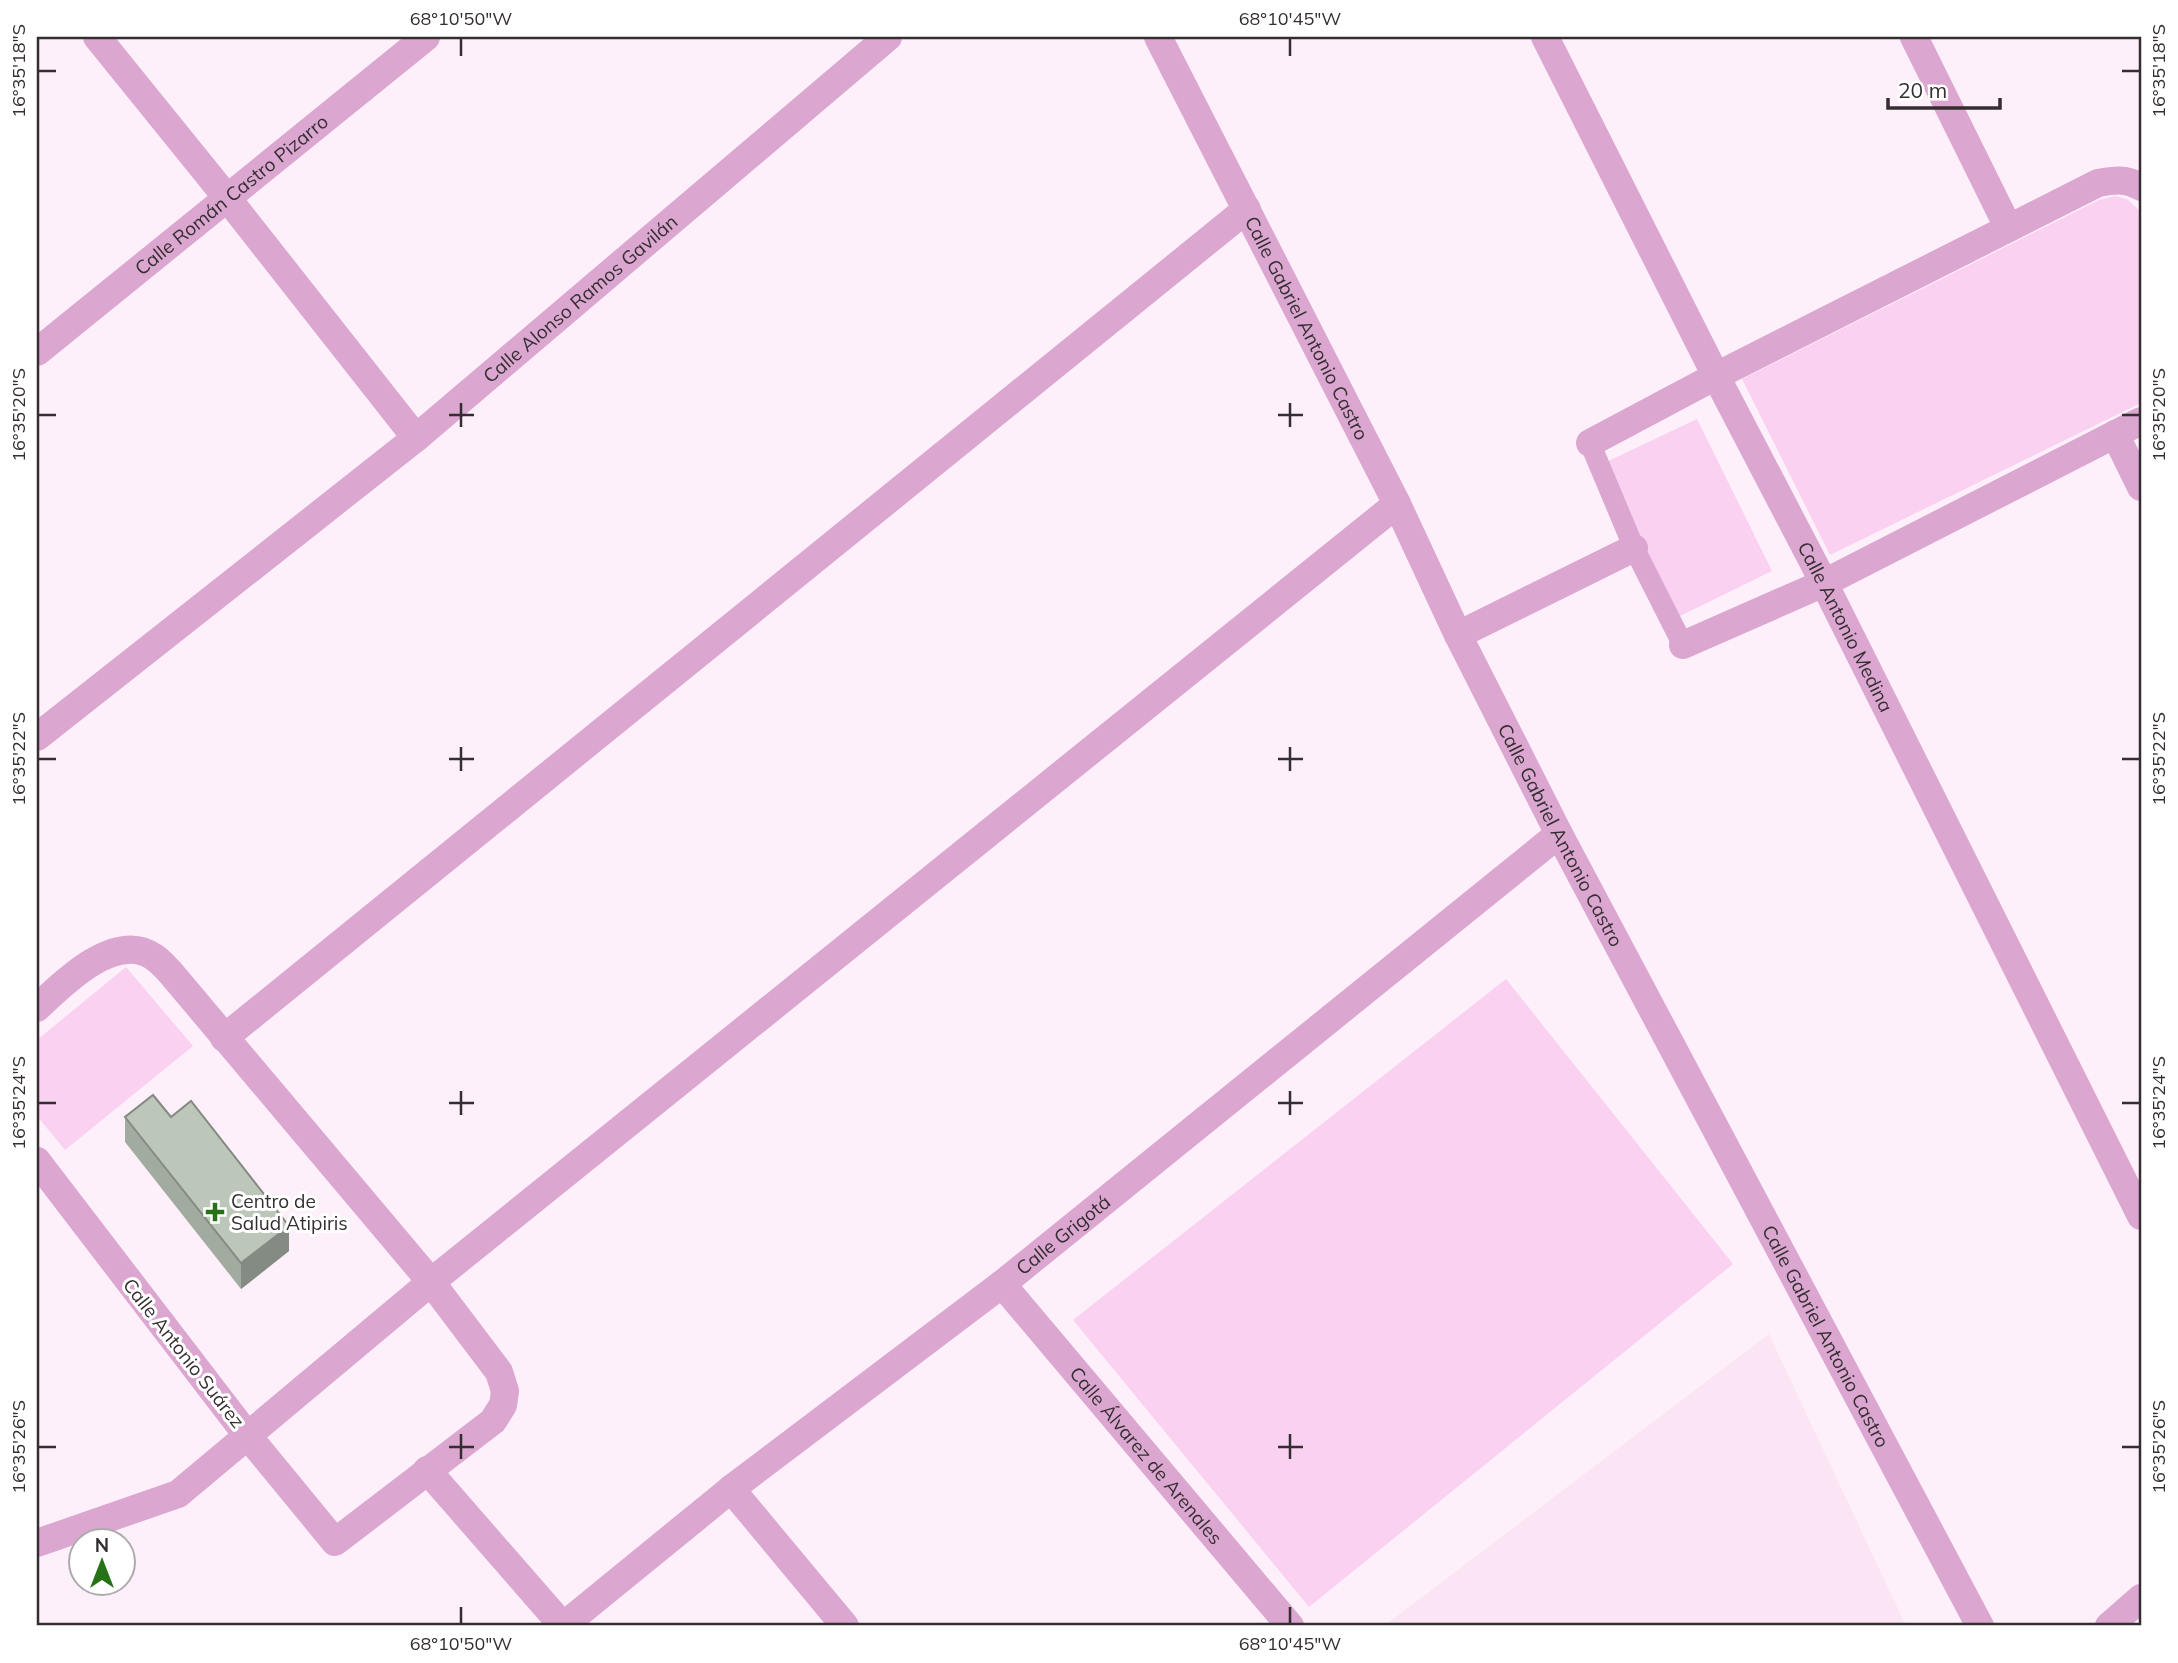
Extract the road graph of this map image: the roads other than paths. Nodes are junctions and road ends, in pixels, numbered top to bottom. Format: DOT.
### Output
graph roads {
  1 [pos="97,37"];
  2 [pos="426,37"];
  3 [pos="888,37"];
  4 [pos="1158,37"];
  5 [pos="1545,37"];
  6 [pos="1913,37"];
  7 [pos="2141,187"];
  8 [pos="228,199"];
  9 [pos="1247,208"];
  10 [pos="2008,227"];
  11 [pos="37,352"];
  12 [pos="1716,376"];
  13 [pos="2141,421"];
  14 [pos="2115,434"];
  15 [pos="416,438"];
  16 [pos="1590,443"];
  17 [pos="2141,487"];
  18 [pos="1397,504"];
  19 [pos="1634,548"];
  20 [pos="1824,583"];
  21 [pos="1458,635"];
  22 [pos="1683,645"];
  23 [pos="37,737"];
  24 [pos="1559,834"];
  25 [pos="40,997"];
  26 [pos="224,1038"];
  27 [pos="40,1172"];
  28 [pos="2141,1216"];
  29 [pos="431,1282"];
  30 [pos="1002,1283"];
  31 [pos="247,1434"];
  32 [pos="427,1470"];
  33 [pos="731,1489"];
  34 [pos="37,1543"];
  35 [pos="2141,1598"];
  36 [pos="563,1626"];
  37 [pos="845,1626"];
  38 [pos="1290,1626"];
  39 [pos="1980,1626"];
  40 [pos="2109,1626"];
  1 -- 8 [label="street"];
  2 -- 8 [label="street, Calle Román Castro Pizarro"];
  3 -- 15 [label="street, Calle Alonso Ramos Gavilán"];
  4 -- 9 [label="street, Calle Gabriel Antonio Castro"];
  5 -- 12 [label="street, Calle Antonio Medina"];
  6 -- 10 [label="street"];
  7 -- 10 [label="street"];
  8 -- 11 [label="street, Calle Román Castro Pizarro"];
  8 -- 15 [label="street"];
  9 -- 18 [label="street, Calle Gabriel Antonio Castro"];
  9 -- 26 [label="street"];
  10 -- 12 [label="street"];
  12 -- 16 [label="street"];
  12 -- 20 [label="street, Calle Antonio Medina"];
  13 -- 14 [label="street"];
  14 -- 17 [label="street"];
  14 -- 20 [label="street"];
  15 -- 23 [label="street, Calle Alonso Ramos Gavilán"];
  16 -- 19 [label="street"];
  18 -- 21 [label="street, Calle Gabriel Antonio Castro"];
  18 -- 29 [label="street"];
  19 -- 21 [label="street"];
  19 -- 22 [label="street"];
  20 -- 22 [label="street"];
  20 -- 28 [label="street, Calle Antonio Medina"];
  21 -- 24 [label="street, Calle Gabriel Antonio Castro"];
  24 -- 30 [label="street, Calle Grigotá"];
  24 -- 39 [label="street, Calle Gabriel Antonio Castro"];
  25 -- 26 [label="street"];
  26 -- 29 [label="street"];
  27 -- 31 [label="street, Calle Antonio Suárez"];
  29 -- 31 [label="street"];
  29 -- 32 [label="street"];
  30 -- 33 [label="street, Calle Grigotá"];
  30 -- 38 [label="street, Calle Álvarez de Arenales"];
  31 -- 32 [label="street, Calle Antonio Suárez"];
  31 -- 34 [label="street"];
  32 -- 36 [label="street"];
  33 -- 36 [label="street, Calle Grigotá"];
  33 -- 37 [label="street"];
  35 -- 40 [label="street"];
}
